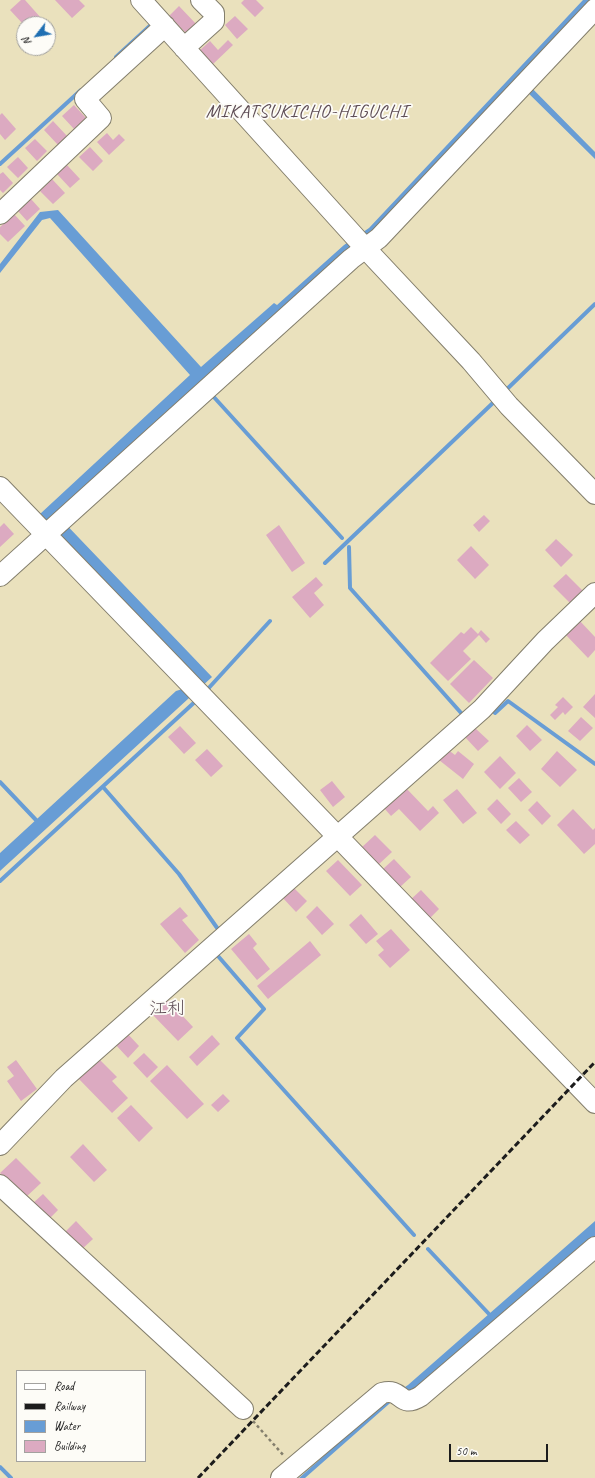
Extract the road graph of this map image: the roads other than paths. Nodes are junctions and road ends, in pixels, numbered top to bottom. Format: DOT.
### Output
graph roads {
  1 [pos="141,0"];
  2 [pos="201,0"];
  3 [pos="595,9"];
  4 [pos="165,26"];
  5 [pos="184,48"];
  6 [pos="0,214"];
  7 [pos="366,249"];
  8 [pos="0,487"];
  9 [pos="595,494"];
  10 [pos="46,534"];
  11 [pos="0,576"];
  12 [pos="595,593"];
  13 [pos="337,836"];
  14 [pos="595,1103"];
  15 [pos="3,1135"];
  16 [pos="0,1185"];
  17 [pos="595,1247"];
  18 [pos="243,1409"];
  19 [pos="287,1473"];
  1 -- 4 [label="street"];
  2 -- 5 [label="street"];
  3 -- 7 [label="street"];
  4 -- 5 [label="street"];
  4 -- 6 [label="street"];
  5 -- 7 [label="street"];
  7 -- 9 [label="street"];
  7 -- 10 [label="street"];
  8 -- 10 [label="street"];
  10 -- 11 [label="street"];
  10 -- 13 [label="street"];
  12 -- 13 [label="street"];
  13 -- 14 [label="street"];
  13 -- 15 [label="street"];
  16 -- 18 [label="street"];
  17 -- 19 [label="street"];
}
